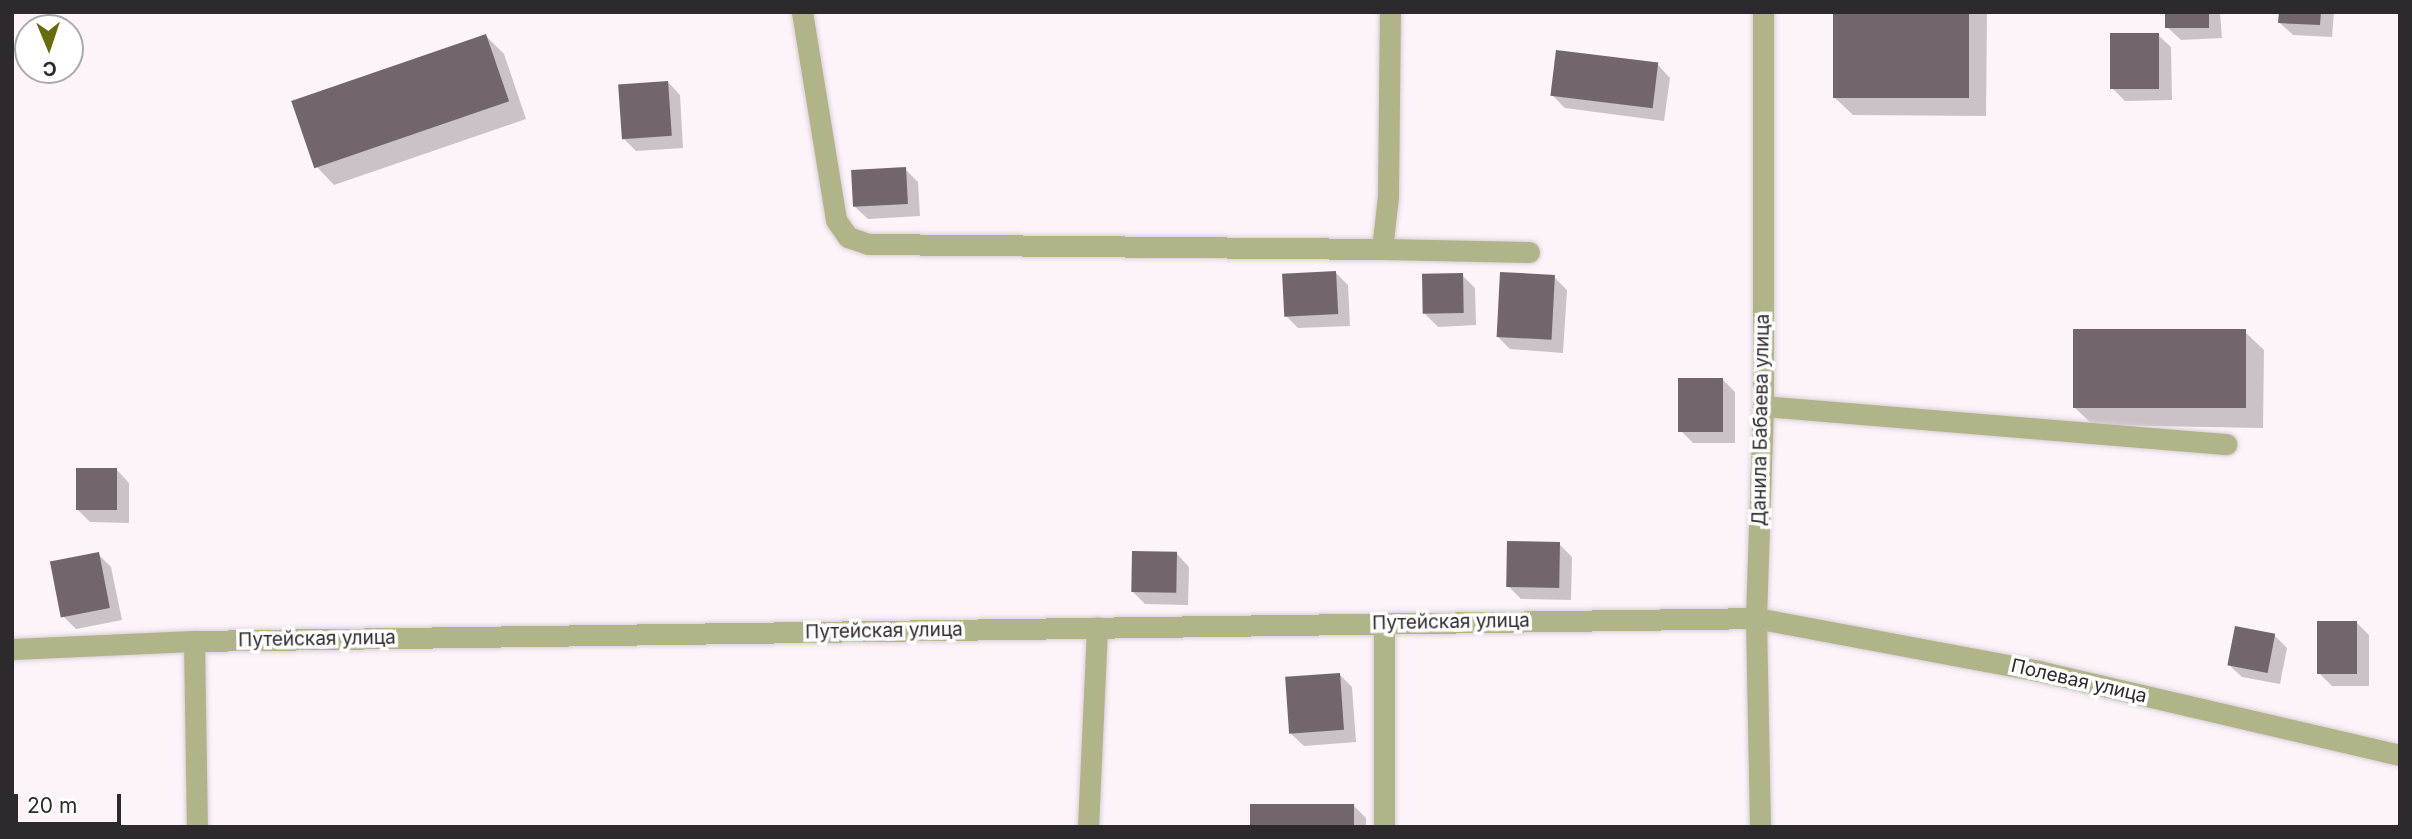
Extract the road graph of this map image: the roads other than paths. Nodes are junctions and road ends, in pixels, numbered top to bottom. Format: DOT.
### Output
graph roads {
  1 [pos="802,12"];
  2 [pos="1390,12"];
  3 [pos="1763,12"];
  4 [pos="1382,248"];
  5 [pos="1529,252"];
  6 [pos="1763,406"];
  7 [pos="2226,444"];
  8 [pos="1756,618"];
  9 [pos="1384,623"];
  10 [pos="1097,628"];
  11 [pos="194,641"];
  12 [pos="12,649"];
  13 [pos="2400,754"];
  14 [pos="197,827"];
  15 [pos="1088,827"];
  16 [pos="1384,827"];
  17 [pos="1760,827"];
  1 -- 4 [label="street"];
  2 -- 4 [label="street"];
  3 -- 6 [label="street, Данила Бабаева улица"];
  4 -- 5 [label="street"];
  6 -- 7 [label="street"];
  6 -- 8 [label="street, Данила Бабаева улица"];
  8 -- 9 [label="street, Путейская улица"];
  8 -- 13 [label="street, Полевая улица"];
  8 -- 17 [label="street, Данила Бабаева улица"];
  9 -- 10 [label="street, Путейская улица"];
  9 -- 16 [label="street"];
  10 -- 11 [label="street, Путейская улица"];
  10 -- 15 [label="street"];
  11 -- 12 [label="street, Путейская улица"];
  11 -- 14 [label="street"];
}
